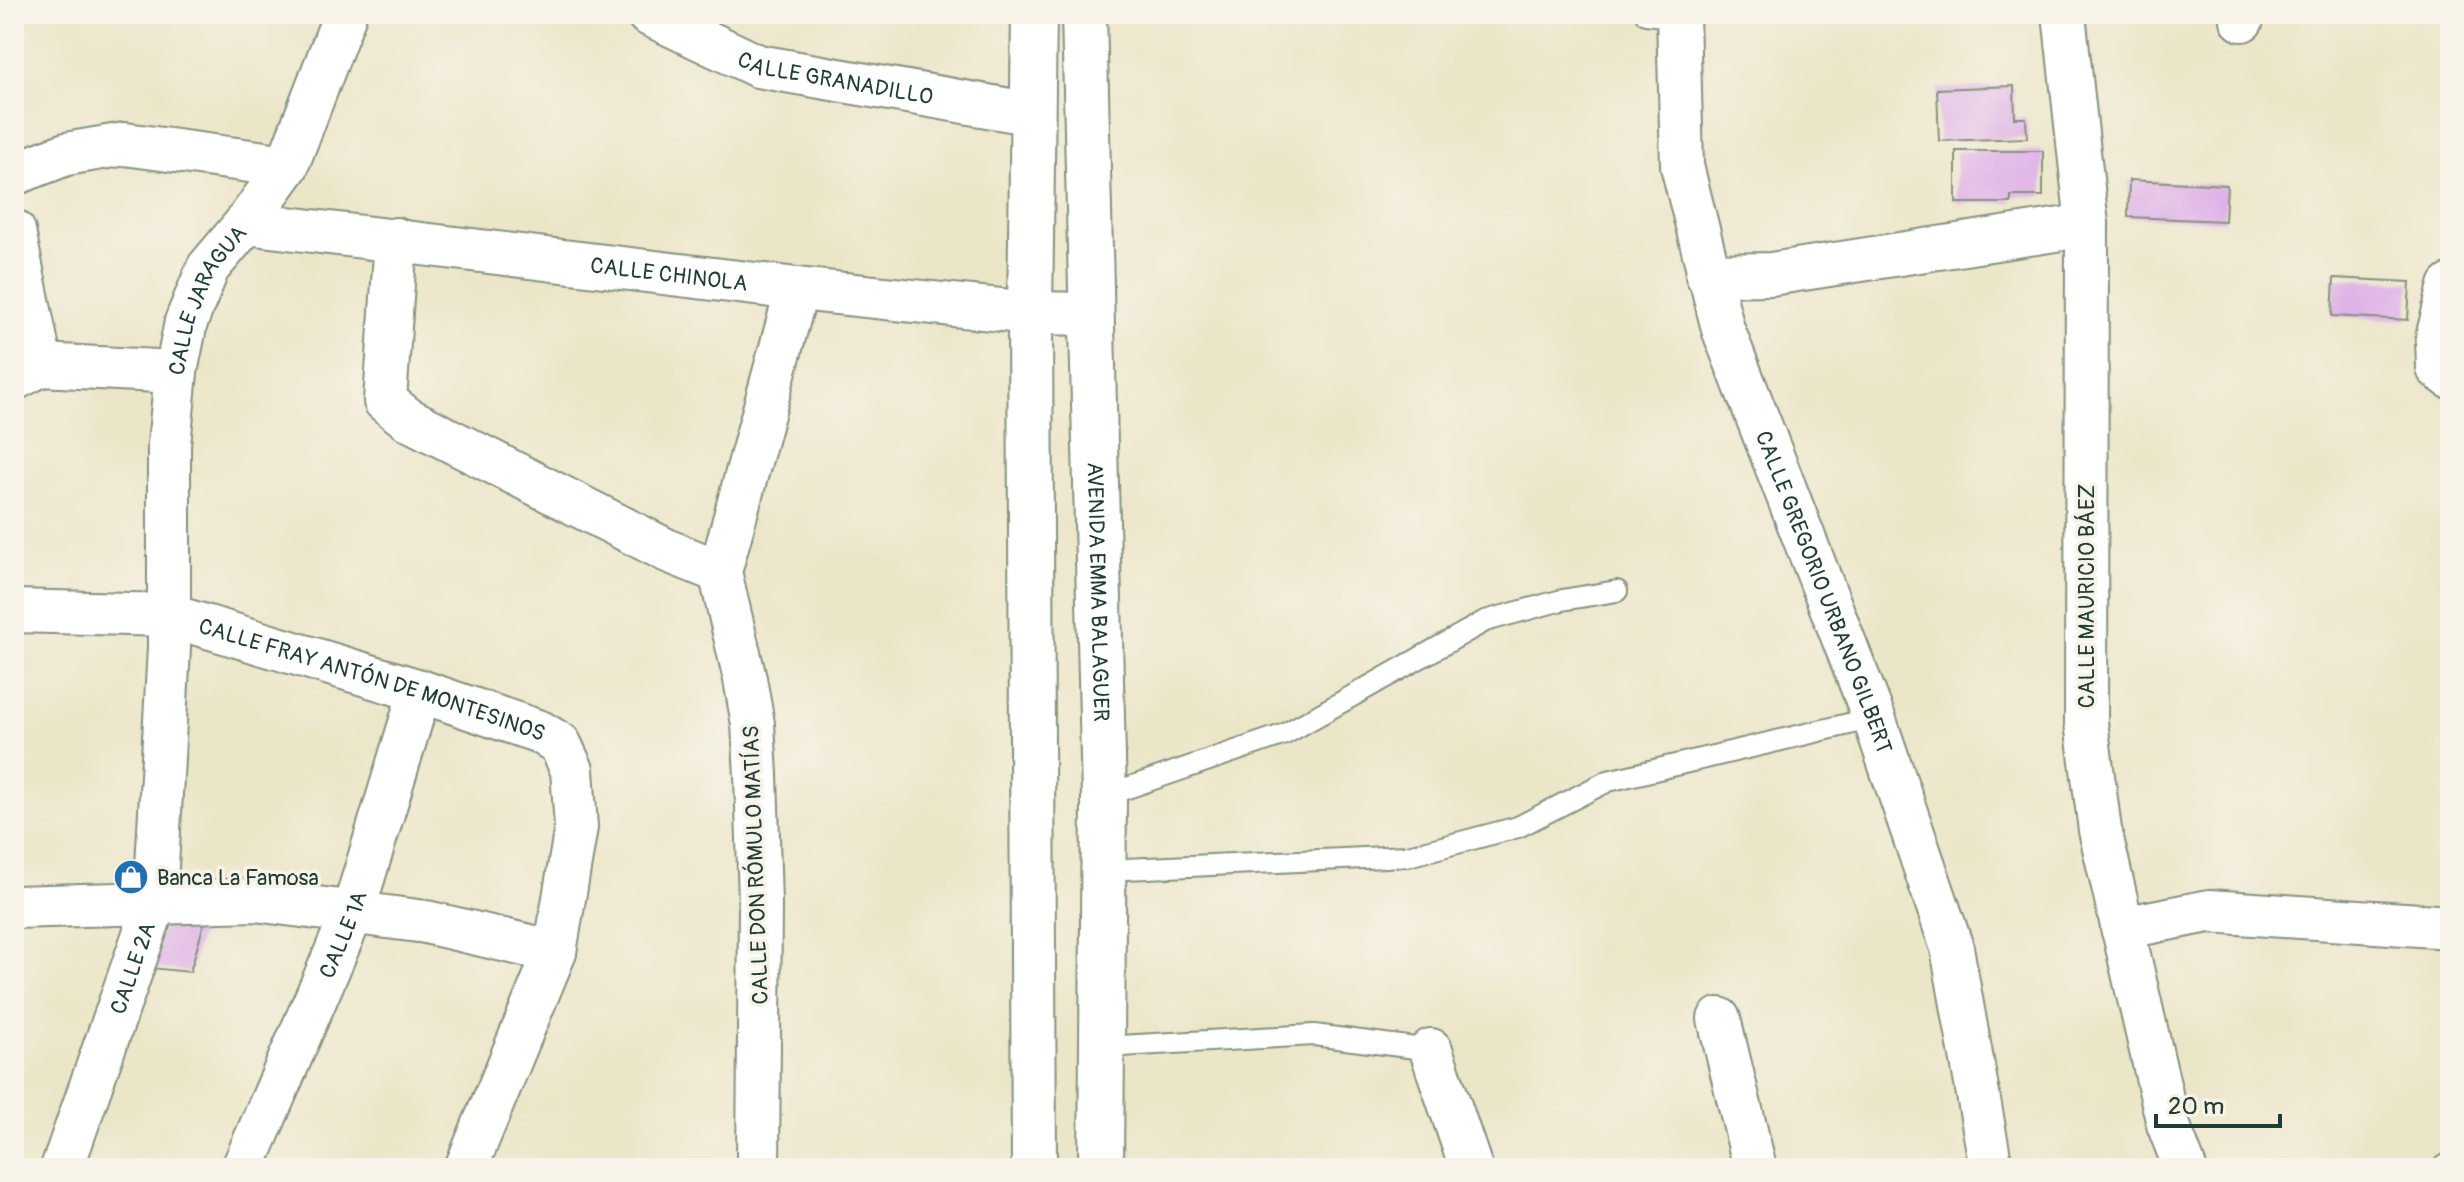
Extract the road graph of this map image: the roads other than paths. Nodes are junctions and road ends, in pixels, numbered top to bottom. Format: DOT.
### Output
graph roads {
  1 [pos="345,14"];
  2 [pos="648,14"];
  3 [pos="1034,14"];
  4 [pos="1084,14"];
  5 [pos="2064,14"];
  6 [pos="1668,15"];
  7 [pos="1033,114"];
  8 [pos="287,166"];
  9 [pos="14,174"];
  10 [pos="246,223"];
  11 [pos="2087,225"];
  12 [pos="14,231"];
  13 [pos="396,239"];
  14 [pos="1707,275"];
  15 [pos="2450,286"];
  16 [pos="797,289"];
  17 [pos="1030,313"];
  18 [pos="1092,314"];
  19 [pos="28,372"];
  20 [pos="176,372"];
  21 [pos="2450,377"];
  22 [pos="720,572"];
  23 [pos="1617,591"];
  24 [pos="14,611"];
  25 [pos="168,615"];
  26 [pos="420,691"];
  27 [pos="1874,718"];
  28 [pos="1104,796"];
  29 [pos="1104,870"];
  30 [pos="155,903"];
  31 [pos="14,907"];
  32 [pos="353,912"];
  33 [pos="2450,927"];
  34 [pos="2122,928"];
  35 [pos="555,952"];
  36 [pos="1719,1019"];
  37 [pos="1103,1047"];
  38 [pos="1431,1050"];
  39 [pos="2450,1163"];
  40 [pos="62,1168"];
  41 [pos="243,1168"];
  42 [pos="466,1168"];
  43 [pos="758,1168"];
  44 [pos="1034,1168"];
  45 [pos="1101,1168"];
  46 [pos="1471,1168"];
  47 [pos="1755,1168"];
  48 [pos="1991,1168"];
  49 [pos="2185,1168"];
  50 [pos="2442,1168"];
  1 -- 8 [label="street, CALLE JARAGUA"];
  2 -- 7 [label="street, CALLE GRANADILLO"];
  3 -- 7 [label="street"];
  4 -- 18 [label="street, AVENIDA EMMA BALAGUER"];
  5 -- 11 [label="street, CALLE MAURICIO BÁEZ"];
  6 -- 14 [label="street, CALLE GREGORIO URBANO GILBERT"];
  7 -- 17 [label="street"];
  8 -- 9 [label="street"];
  8 -- 10 [label="street, CALLE JARAGUA"];
  10 -- 13 [label="street, CALLE CHINOLA"];
  10 -- 20 [label="street, CALLE JARAGUA"];
  11 -- 14 [label="street"];
  11 -- 34 [label="street, CALLE MAURICIO BÁEZ"];
  12 -- 19 [label="street"];
  13 -- 16 [label="street, CALLE CHINOLA"];
  13 -- 22 [label="street"];
  14 -- 27 [label="street, CALLE GREGORIO URBANO GILBERT"];
  15 -- 21 [label="street"];
  16 -- 17 [label="street, CALLE CHINOLA"];
  16 -- 22 [label="street, CALLE DON RÓMULO MATÍAS"];
  17 -- 18 [label="street, CALLE CHINOLA"];
  17 -- 44 [label="street"];
  18 -- 28 [label="street, AVENIDA EMMA BALAGUER"];
  19 -- 20 [label="street"];
  20 -- 25 [label="street, CALLE JARAGUA"];
  22 -- 43 [label="street, CALLE DON RÓMULO MATÍAS"];
  23 -- 28 [label="lane"];
  24 -- 25 [label="street, CALLE FRAY ANTÓN DE MONTESINOS"];
  25 -- 26 [label="street, CALLE FRAY ANTÓN DE MONTESINOS"];
  25 -- 30 [label="street, CALLE 2A"];
  26 -- 32 [label="street, CALLE 1A"];
  26 -- 35 [label="street, CALLE FRAY ANTÓN DE MONTESINOS"];
  27 -- 29 [label="lane"];
  27 -- 48 [label="street, CALLE GREGORIO URBANO GILBERT"];
  28 -- 29 [label="street, AVENIDA EMMA BALAGUER"];
  29 -- 37 [label="street, AVENIDA EMMA BALAGUER"];
  30 -- 31 [label="street"];
  30 -- 32 [label="street"];
  30 -- 40 [label="street, CALLE 2A"];
  32 -- 35 [label="street"];
  32 -- 41 [label="street, CALLE 1A"];
  33 -- 34 [label="street"];
  34 -- 49 [label="street, CALLE MAURICIO BÁEZ"];
  35 -- 42 [label="street, CALLE FRAY ANTÓN DE MONTESINOS"];
  36 -- 47 [label="street"];
  37 -- 38 [label="lane"];
  37 -- 45 [label="street, AVENIDA EMMA BALAGUER"];
  38 -- 46 [label="street"];
  39 -- 50 [label="lane"];
}
